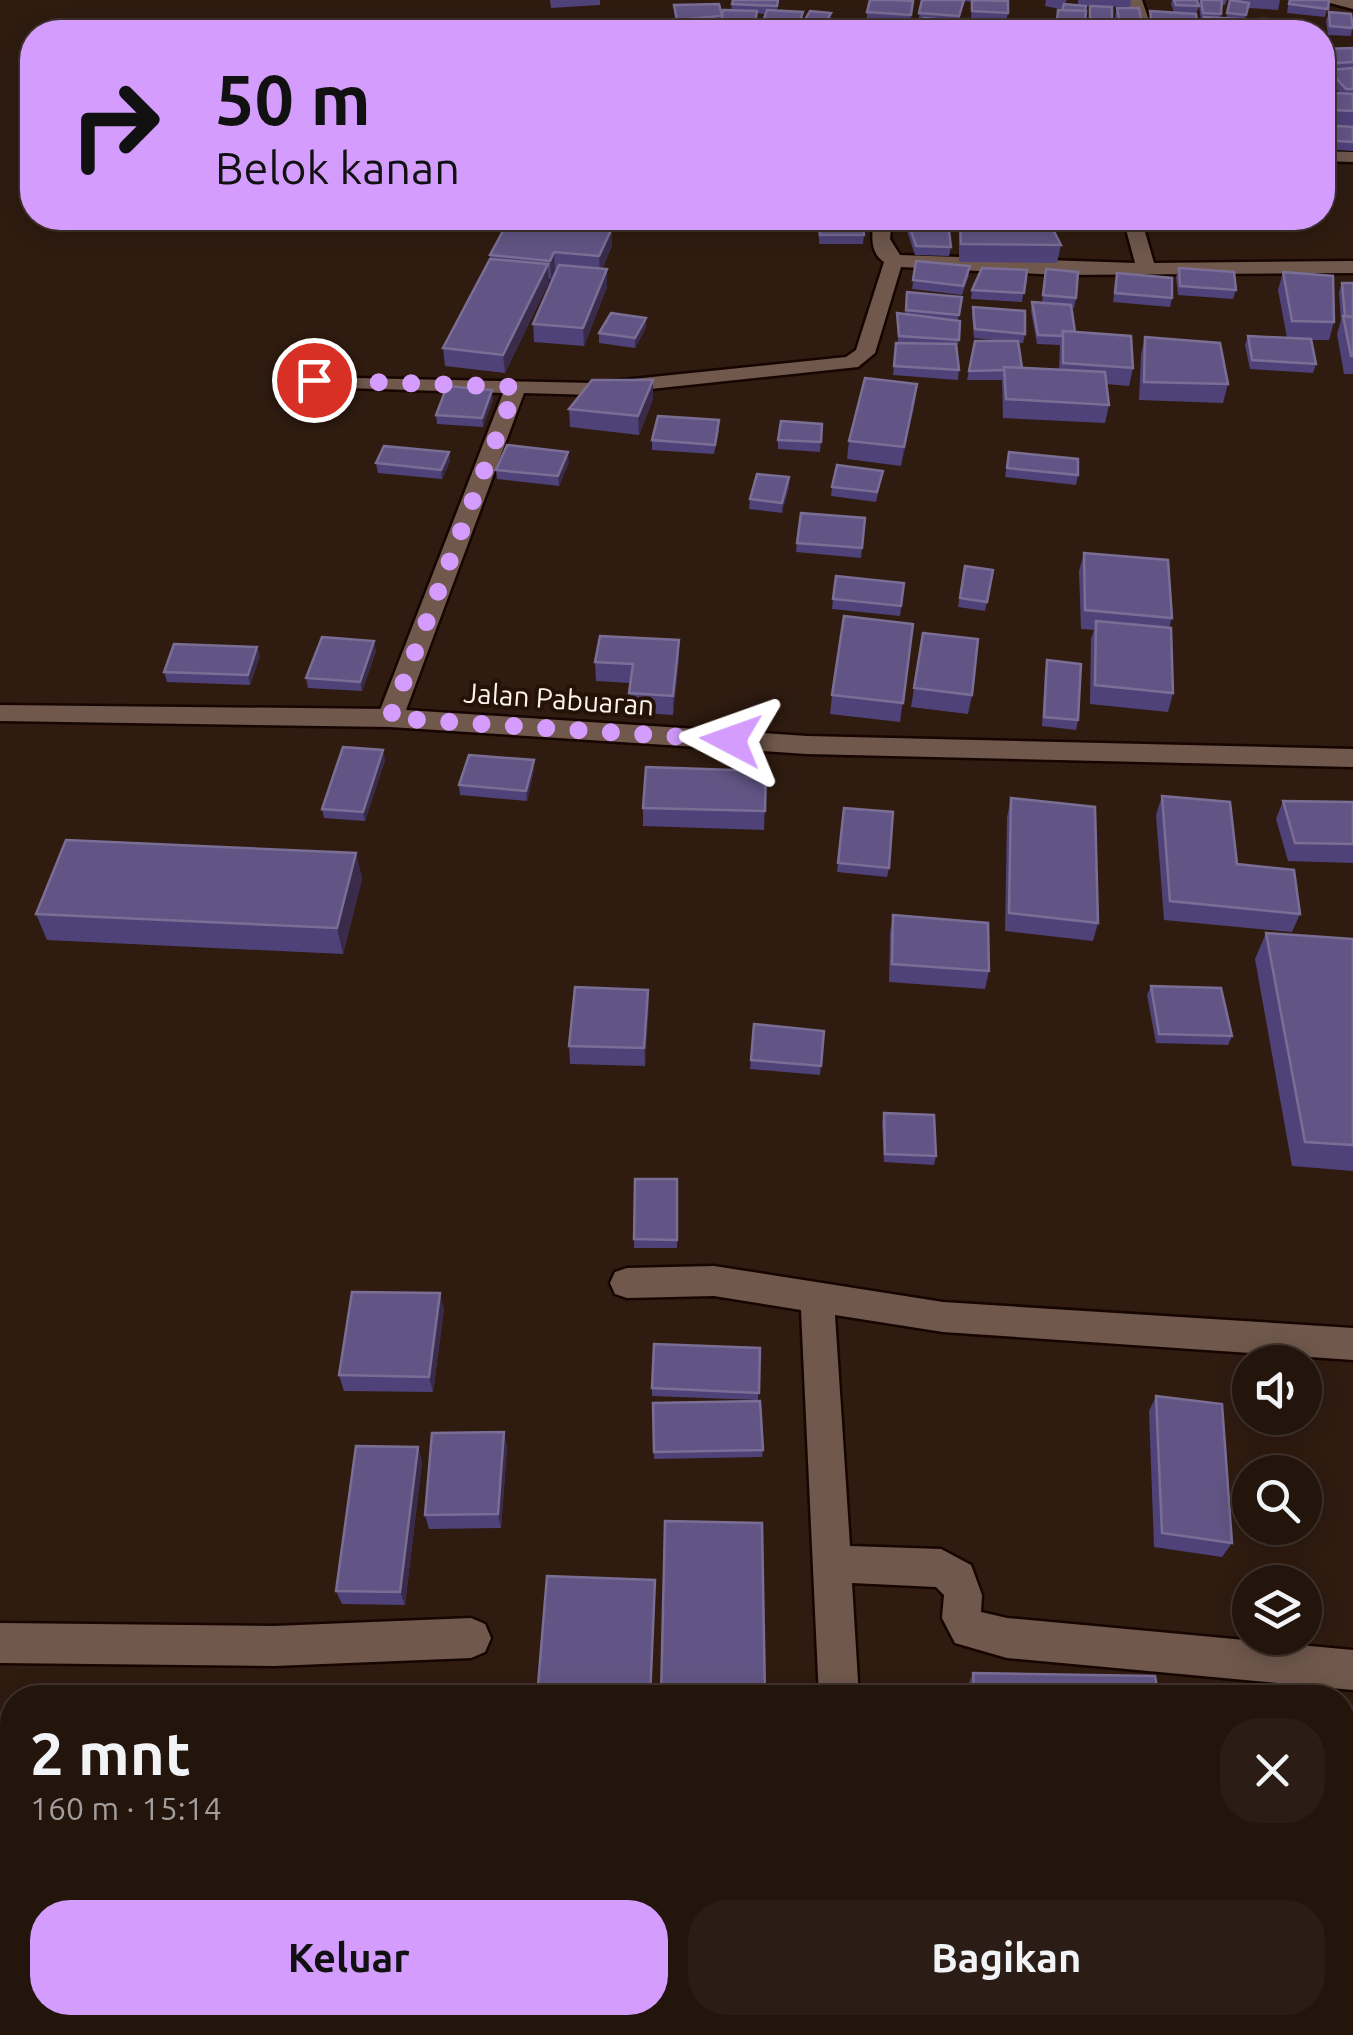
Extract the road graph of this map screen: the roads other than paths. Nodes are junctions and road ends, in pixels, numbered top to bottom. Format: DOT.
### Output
graph roads {
  1 [pos="1336,0"];
  2 [pos="1353,4"];
  3 [pos="882,230"];
  4 [pos="1136,230"];
  5 [pos="896,262"];
  6 [pos="1146,266"];
  7 [pos="1353,267"];
  8 [pos="314,380"];
  9 [pos="516,387"];
  10 [pos="0,713"];
  11 [pos="390,718"];
  12 [pos="1353,758"];
  13 [pos="627,1283"];
  14 [pos="818,1294"];
  15 [pos="1353,1344"];
  16 [pos="832,1564"];
  17 [pos="471,1638"];
  18 [pos="0,1644"];
  19 [pos="1353,1670"];
  20 [pos="838,1685"];
  1 -- 2 [label="street"];
  3 -- 5 [label="street"];
  4 -- 6 [label="street"];
  5 -- 6 [label="street"];
  5 -- 9 [label="street"];
  6 -- 7 [label="street"];
  8 -- 9 [label="street"];
  9 -- 11 [label="street"];
  10 -- 11 [label="street, Jalan Pabuaran"];
  11 -- 12 [label="street, Jalan Pabuaran"];
  13 -- 14 [label="street"];
  14 -- 15 [label="street"];
  14 -- 16 [label="street"];
  16 -- 19 [label="street"];
  16 -- 20 [label="street"];
  17 -- 18 [label="street"];
}
